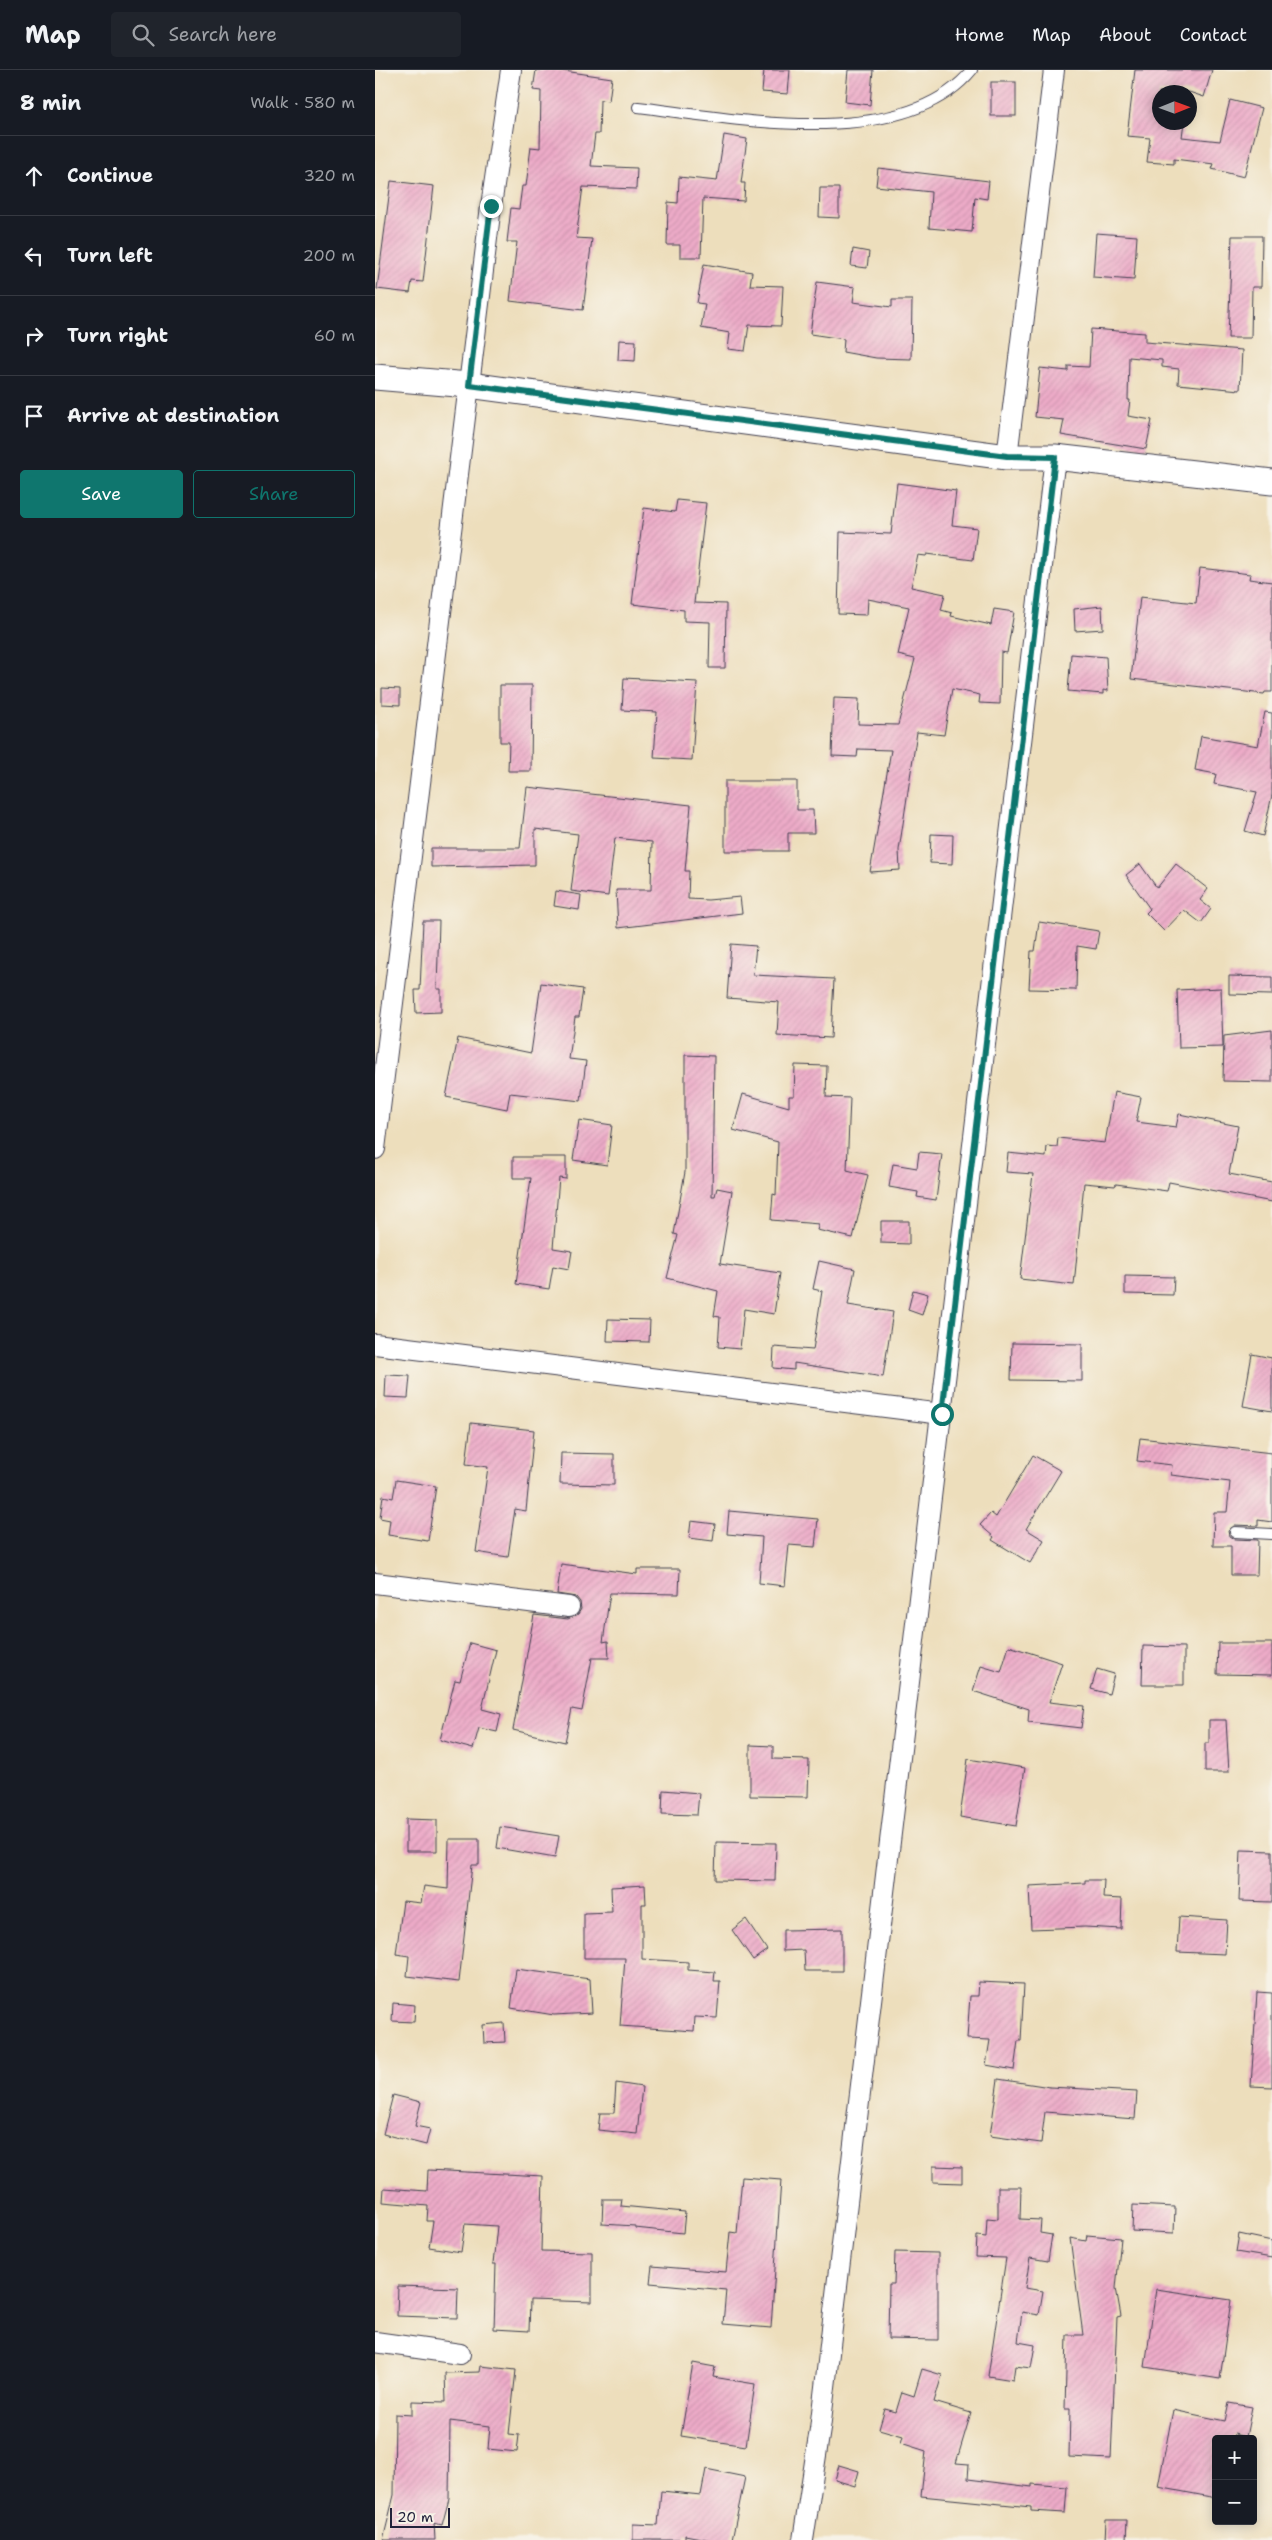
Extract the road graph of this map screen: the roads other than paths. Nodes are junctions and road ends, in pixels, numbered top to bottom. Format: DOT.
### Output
graph roads {
  1 [pos="511,70"];
  2 [pos="972,70"];
  3 [pos="1055,70"];
  4 [pos="638,107"];
  5 [pos="375,377"];
  6 [pos="469,385"];
  7 [pos="1007,456"];
  8 [pos="1055,457"];
  9 [pos="1272,482"];
  10 [pos="375,1150"];
  11 [pos="375,1344"];
  12 [pos="942,1414"];
  13 [pos="1235,1532"];
  14 [pos="1272,1534"];
  15 [pos="375,1583"];
  16 [pos="569,1607"];
  17 [pos="375,2342"];
  18 [pos="460,2354"];
  19 [pos="803,2540"];
  1 -- 6 [label="street"];
  2 -- 4 [label="lane"];
  3 -- 7 [label="street"];
  5 -- 6 [label="street"];
  6 -- 7 [label="street"];
  6 -- 10 [label="street"];
  7 -- 8 [label="street"];
  8 -- 9 [label="street"];
  8 -- 12 [label="street"];
  11 -- 12 [label="street"];
  12 -- 19 [label="street"];
  13 -- 14 [label="lane"];
  15 -- 16 [label="street"];
  17 -- 18 [label="street"];
}
